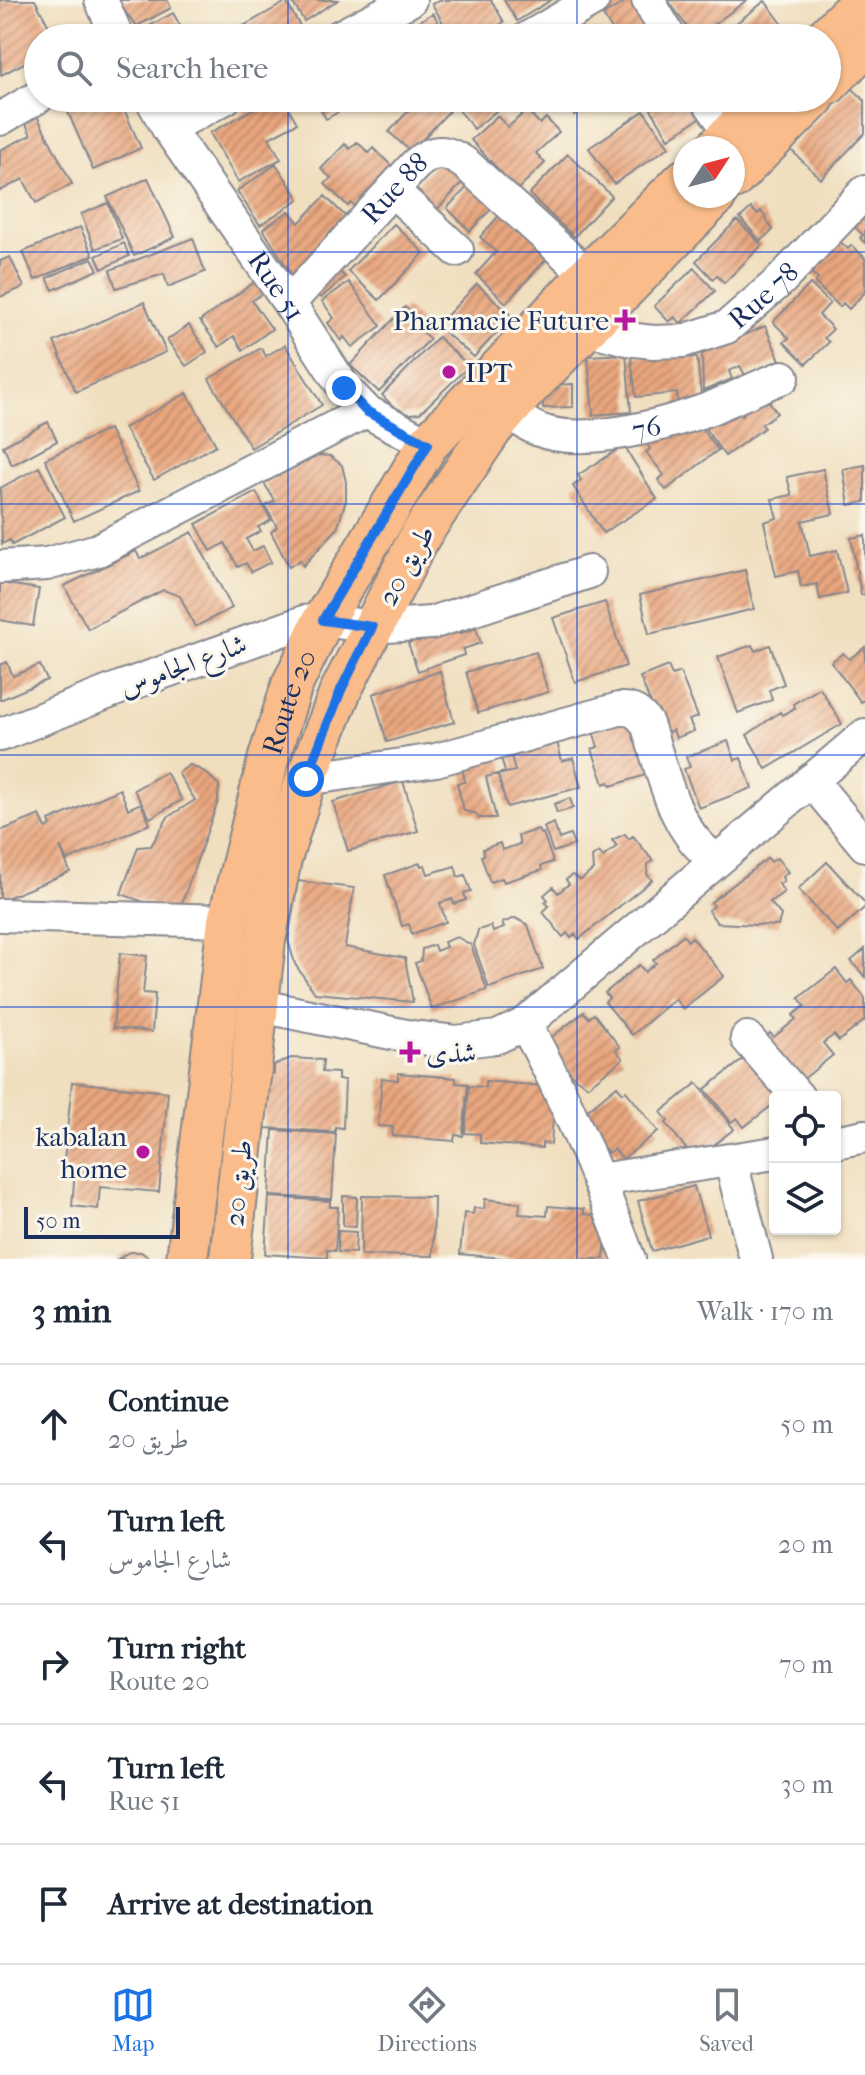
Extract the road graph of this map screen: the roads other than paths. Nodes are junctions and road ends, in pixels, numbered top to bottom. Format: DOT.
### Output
graph roads {
  1 [pos="101,0"];
  2 [pos="410,0"];
  3 [pos="593,0"];
  4 [pos="648,0"];
  5 [pos="863,0"];
  6 [pos="112,24"];
  7 [pos="364,24"];
  8 [pos="552,24"];
  9 [pos="662,24"];
  10 [pos="839,24"];
  11 [pos="865,47"];
  12 [pos="841,71"];
  13 [pos="24,105"];
  14 [pos="159,112"];
  15 [pos="198,112"];
  16 [pos="712,112"];
  17 [pos="752,112"];
  18 [pos="800,112"];
  19 [pos="0,119"];
  20 [pos="168,128"];
  21 [pos="722,136"];
  22 [pos="729,136"];
  23 [pos="745,167"];
  24 [pos="392,190"];
  25 [pos="673,191"];
  26 [pos="865,192"];
  27 [pos="704,208"];
  28 [pos="457,250"];
  29 [pos="588,275"];
  30 [pos="289,303"];
  31 [pos="585,328"];
  32 [pos="783,377"];
  33 [pos="366,411"];
  34 [pos="507,411"];
  35 [pos="428,444"];
  36 [pos="0,567"];
  37 [pos="589,572"];
  38 [pos="323,620"];
  39 [pos="372,627"];
  40 [pos="0,735"];
  41 [pos="865,735"];
  42 [pos="306,779"];
  43 [pos="811,780"];
  44 [pos="865,845"];
  45 [pos="717,860"];
  46 [pos="0,915"];
  47 [pos="228,921"];
  48 [pos="256,1005"];
  49 [pos="525,1024"];
  50 [pos="747,1038"];
  51 [pos="793,1091"];
  52 [pos="865,1136"];
  53 [pos="841,1140"];
  54 [pos="769,1154"];
  55 [pos="731,1162"];
  56 [pos="599,1180"];
  57 [pos="187,1259"];
  58 [pos="230,1259"];
  59 [pos="629,1259"];
  60 [pos="756,1259"];
  1 -- 6 [label="street"];
  2 -- 7 [label="street"];
  3 -- 8 [label="street"];
  4 -- 9 [label="street"];
  5 -- 10 [label="main road"];
  11 -- 12 [label="main road"];
  13 -- 19 [label="street"];
  14 -- 20 [label="street, Rue 51"];
  15 -- 20 [label="street"];
  16 -- 21 [label="street"];
  17 -- 22 [label="main road"];
  18 -- 23 [label="main road"];
  20 -- 30 [label="street, Rue 51"];
  24 -- 28 [label="street"];
  24 -- 29 [label="street, Rue 88"];
  24 -- 30 [label="street, Rue 88"];
  25 -- 29 [label="main road, Route 20"];
  26 -- 31 [label="street, Rue 78"];
  27 -- 31 [label="main road, طريق 20"];
  29 -- 35 [label="main road, Route 20"];
  30 -- 33 [label="street, Rue 51"];
  31 -- 34 [label="main road, طريق 20"];
  32 -- 34 [label="street, 76"];
  33 -- 35 [label="street, Rue 51"];
  33 -- 36 [label="street"];
  34 -- 39 [label="main road, طريق 20"];
  35 -- 38 [label="main road, Route 20"];
  37 -- 39 [label="street, شارع الجاموس"];
  38 -- 39 [label="street, شارع الجاموس"];
  38 -- 40 [label="street, شارع الجاموس"];
  38 -- 47 [label="main road, Route 20"];
  39 -- 42 [label="main road, طريق 20"];
  41 -- 43 [label="street"];
  42 -- 45 [label="street"];
  42 -- 48 [label="main road, طريق 20"];
  43 -- 44 [label="street"];
  43 -- 45 [label="street"];
  45 -- 49 [label="street"];
  46 -- 47 [label="street"];
  47 -- 57 [label="main road, Route 20"];
  48 -- 49 [label="street"];
  48 -- 58 [label="main road, طريق 20"];
  49 -- 56 [label="street"];
  50 -- 51 [label="street"];
  52 -- 53 [label="street"];
  54 -- 55 [label="street"];
  55 -- 56 [label="street"];
  55 -- 60 [label="street"];
  56 -- 59 [label="street"];
}
